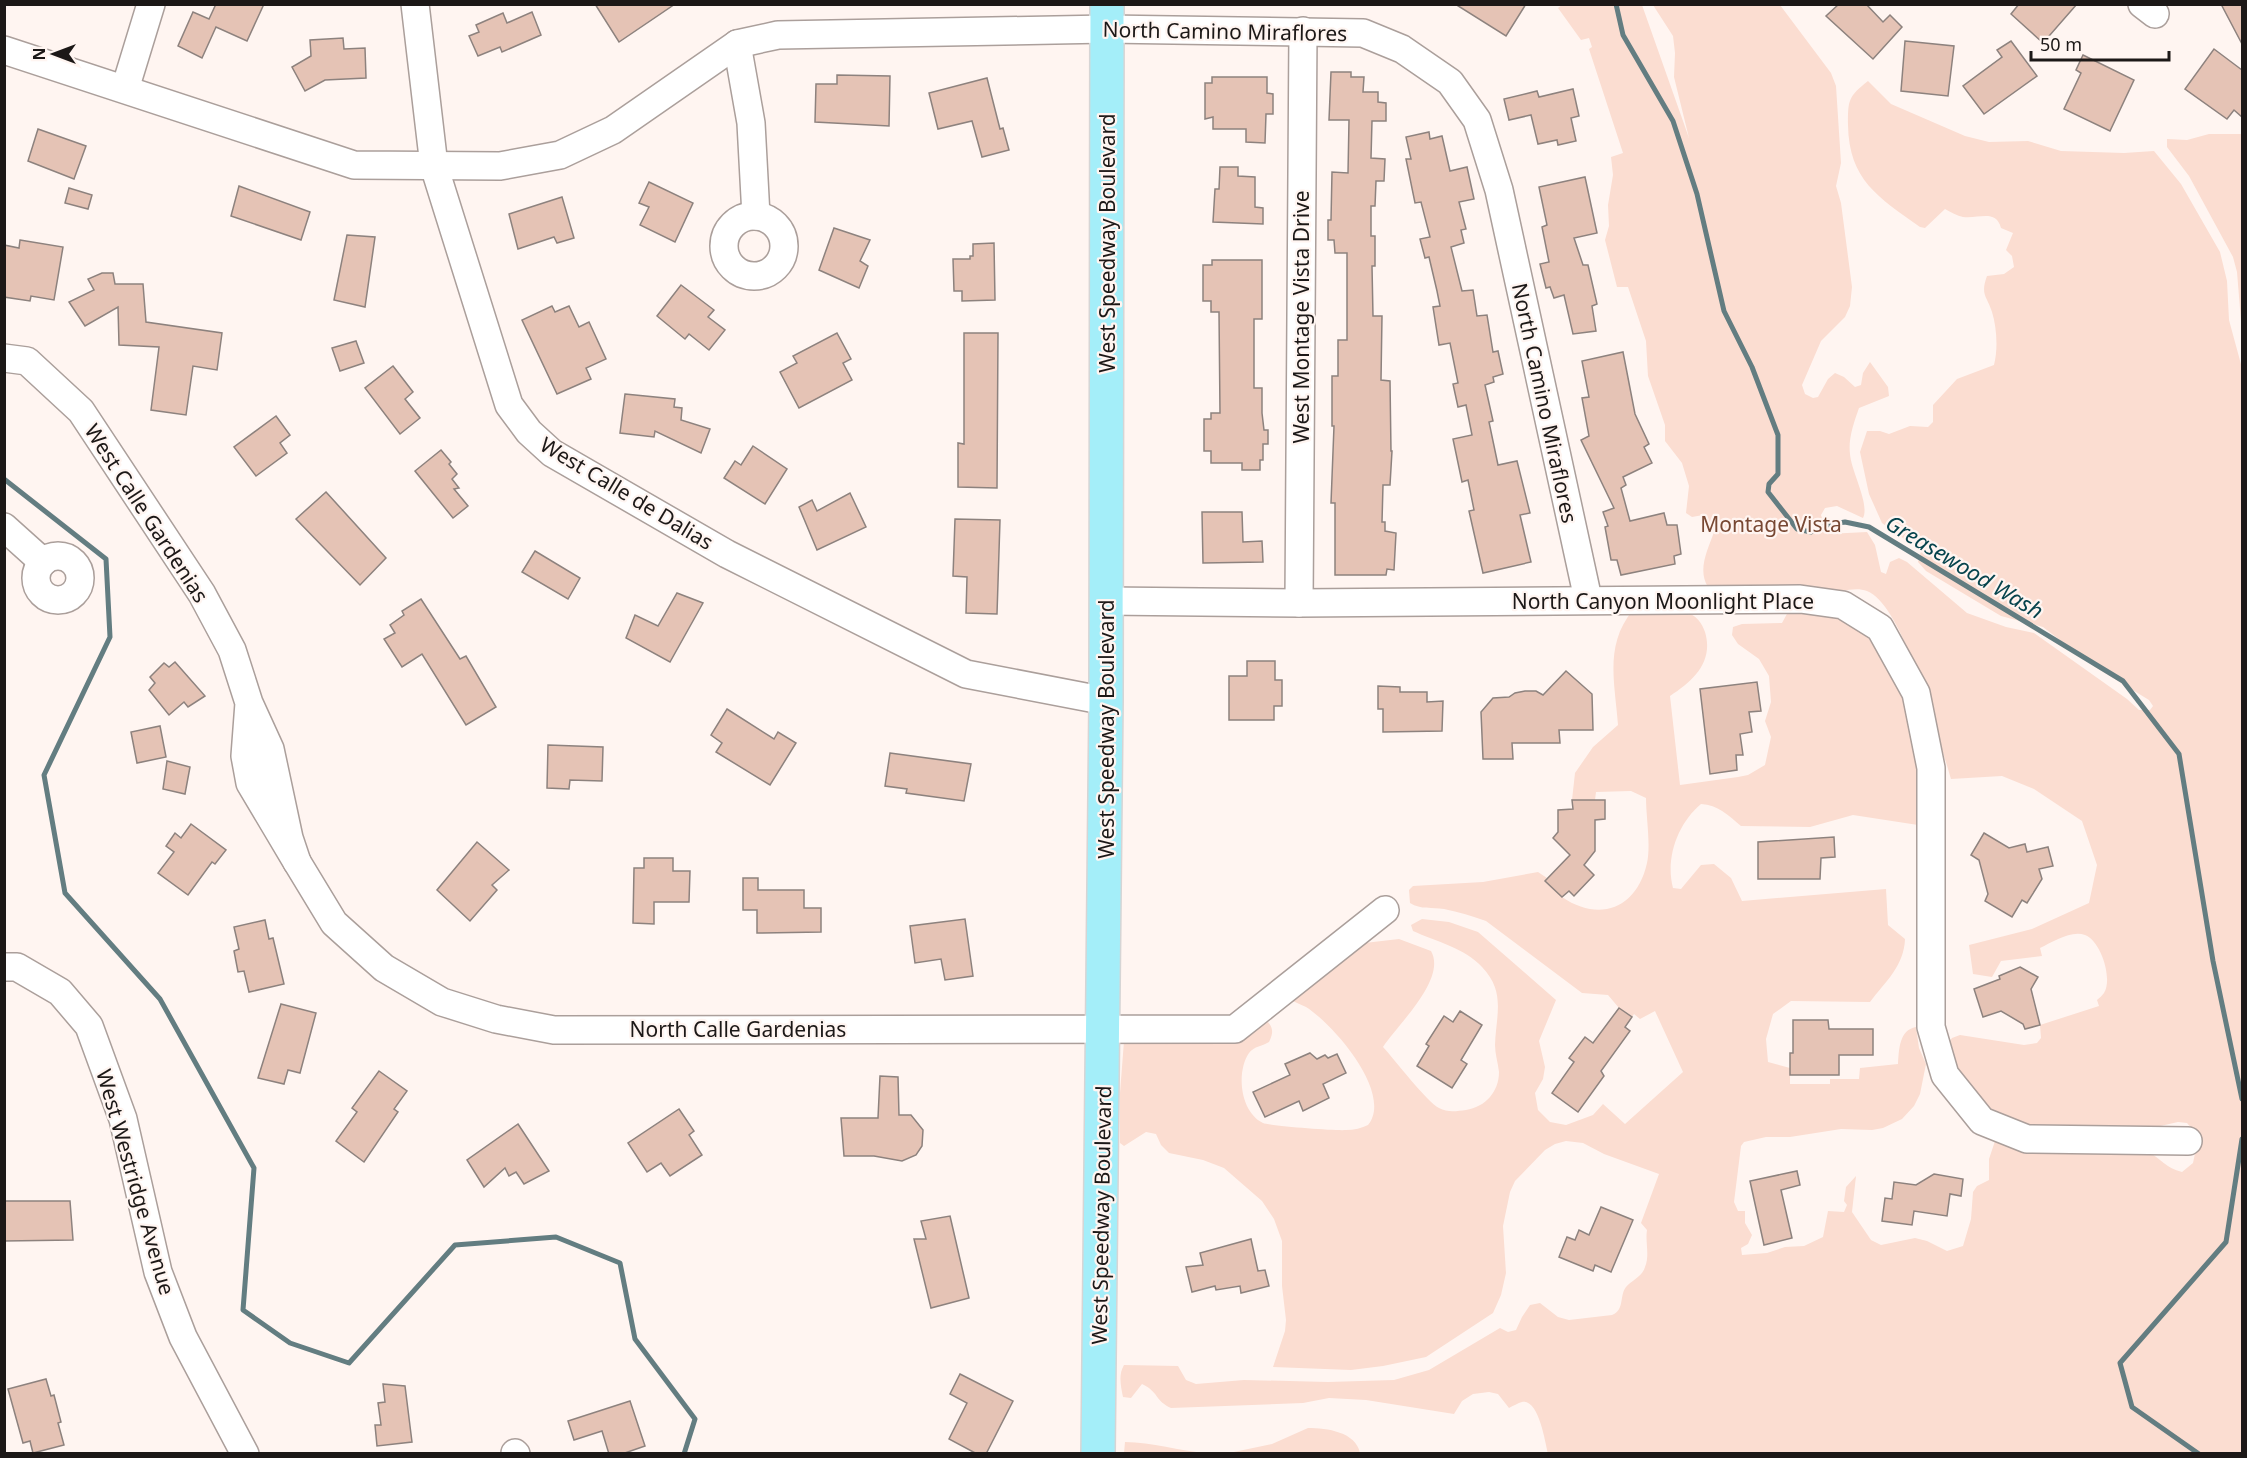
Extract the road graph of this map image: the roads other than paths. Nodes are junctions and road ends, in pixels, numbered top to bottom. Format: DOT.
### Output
graph roads {
  1 [pos="151,4"];
  2 [pos="415,4"];
  3 [pos="1107,17"];
  4 [pos="1303,31"];
  5 [pos="737,44"];
  6 [pos="4,50"];
  7 [pos="125,89"];
  8 [pos="434,166"];
  9 [pos="756,216"];
  10 [pos="4,358"];
  11 [pos="4,527"];
  12 [pos="43,561"];
  13 [pos="1588,599"];
  14 [pos="1106,601"];
  15 [pos="1299,603"];
  16 [pos="1106,701"];
  17 [pos="1385,910"];
  18 [pos="11,967"];
  19 [pos="384,968"];
  20 [pos="1104,1029"];
  21 [pos="2188,1140"];
  22 [pos="244,1454"];
  23 [pos="1098,1454"];
  1 -- 7 [label="street"];
  2 -- 8 [label="street, West Calle de Dalias"];
  3 -- 4 [label="street, North Camino Miraflores"];
  3 -- 5 [label="street, North Camino Miraflores"];
  3 -- 14 [label="main road, West Speedway Boulevard"];
  4 -- 13 [label="street, North Camino Miraflores"];
  4 -- 15 [label="street, West Montage Vista Drive"];
  5 -- 8 [label="street, North Camino Miraflores"];
  5 -- 9 [label="street"];
  6 -- 7 [label="street, North Camino Miraflores"];
  7 -- 8 [label="street, North Camino Miraflores"];
  8 -- 16 [label="street, West Calle de Dalias"];
  10 -- 19 [label="street, West Calle Gardenias"];
  11 -- 12 [label="street"];
  13 -- 15 [label="street, North Canyon Moonlight Place"];
  13 -- 21 [label="street, North Canyon Moonlight Place"];
  14 -- 15 [label="street, North Canyon Moonlight Place"];
  14 -- 16 [label="main road, West Speedway Boulevard"];
  16 -- 20 [label="main road, West Speedway Boulevard"];
  17 -- 20 [label="street, North Calle Gardenias"];
  18 -- 22 [label="street, West Westridge Avenue"];
  19 -- 20 [label="street, North Calle Gardenias"];
  20 -- 23 [label="main road, West Speedway Boulevard"];
}
